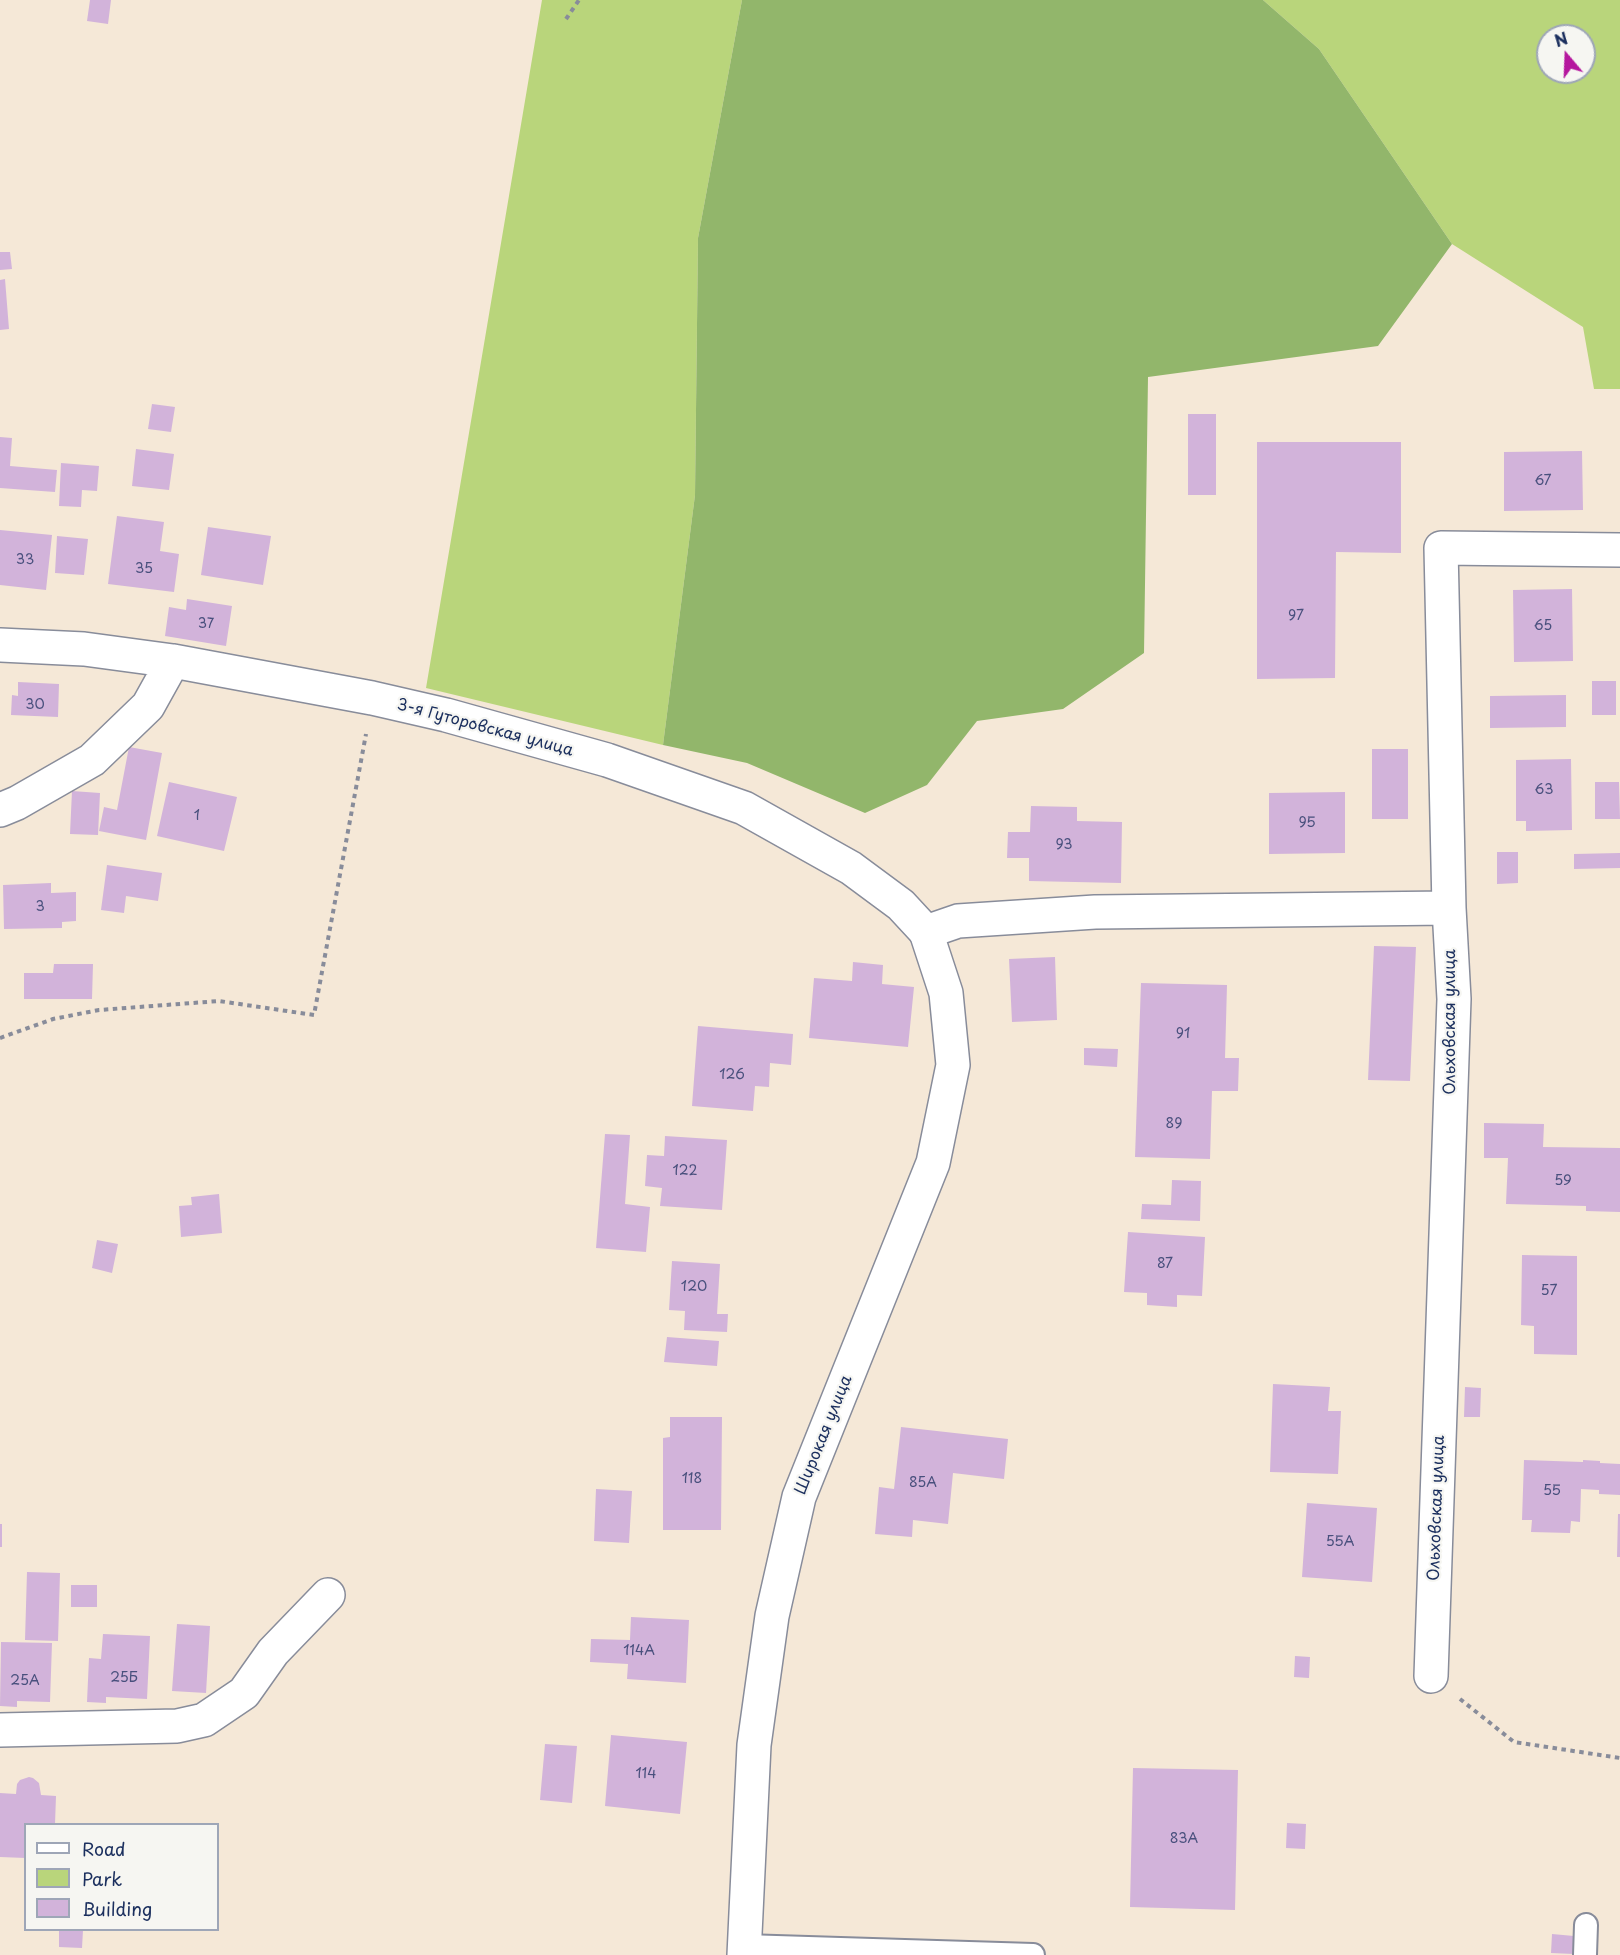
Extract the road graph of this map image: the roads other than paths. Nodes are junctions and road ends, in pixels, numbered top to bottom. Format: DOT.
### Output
graph roads {
  1 [pos="1620,550"];
  2 [pos="0,645"];
  3 [pos="173,661"];
  4 [pos="0,810"];
  5 [pos="1449,908"];
  6 [pos="926,932"];
  7 [pos="328,1595"];
  8 [pos="1431,1676"];
  9 [pos="0,1730"];
  10 [pos="1586,1925"];
  11 [pos="744,1950"];
  12 [pos="1033,1955"];
  13 [pos="1585,1955"];
  1 -- 5 [label="street, Ольховская улица"];
  2 -- 3 [label="street, 3-я Гуторовская улица"];
  3 -- 4 [label="street"];
  3 -- 6 [label="street, 3-я Гуторовская улица"];
  5 -- 6 [label="street"];
  5 -- 8 [label="street, Ольховская улица"];
  6 -- 11 [label="street, Широкая улица"];
  7 -- 9 [label="street"];
  10 -- 13 [label="lane"];
  11 -- 12 [label="lane"];
}
